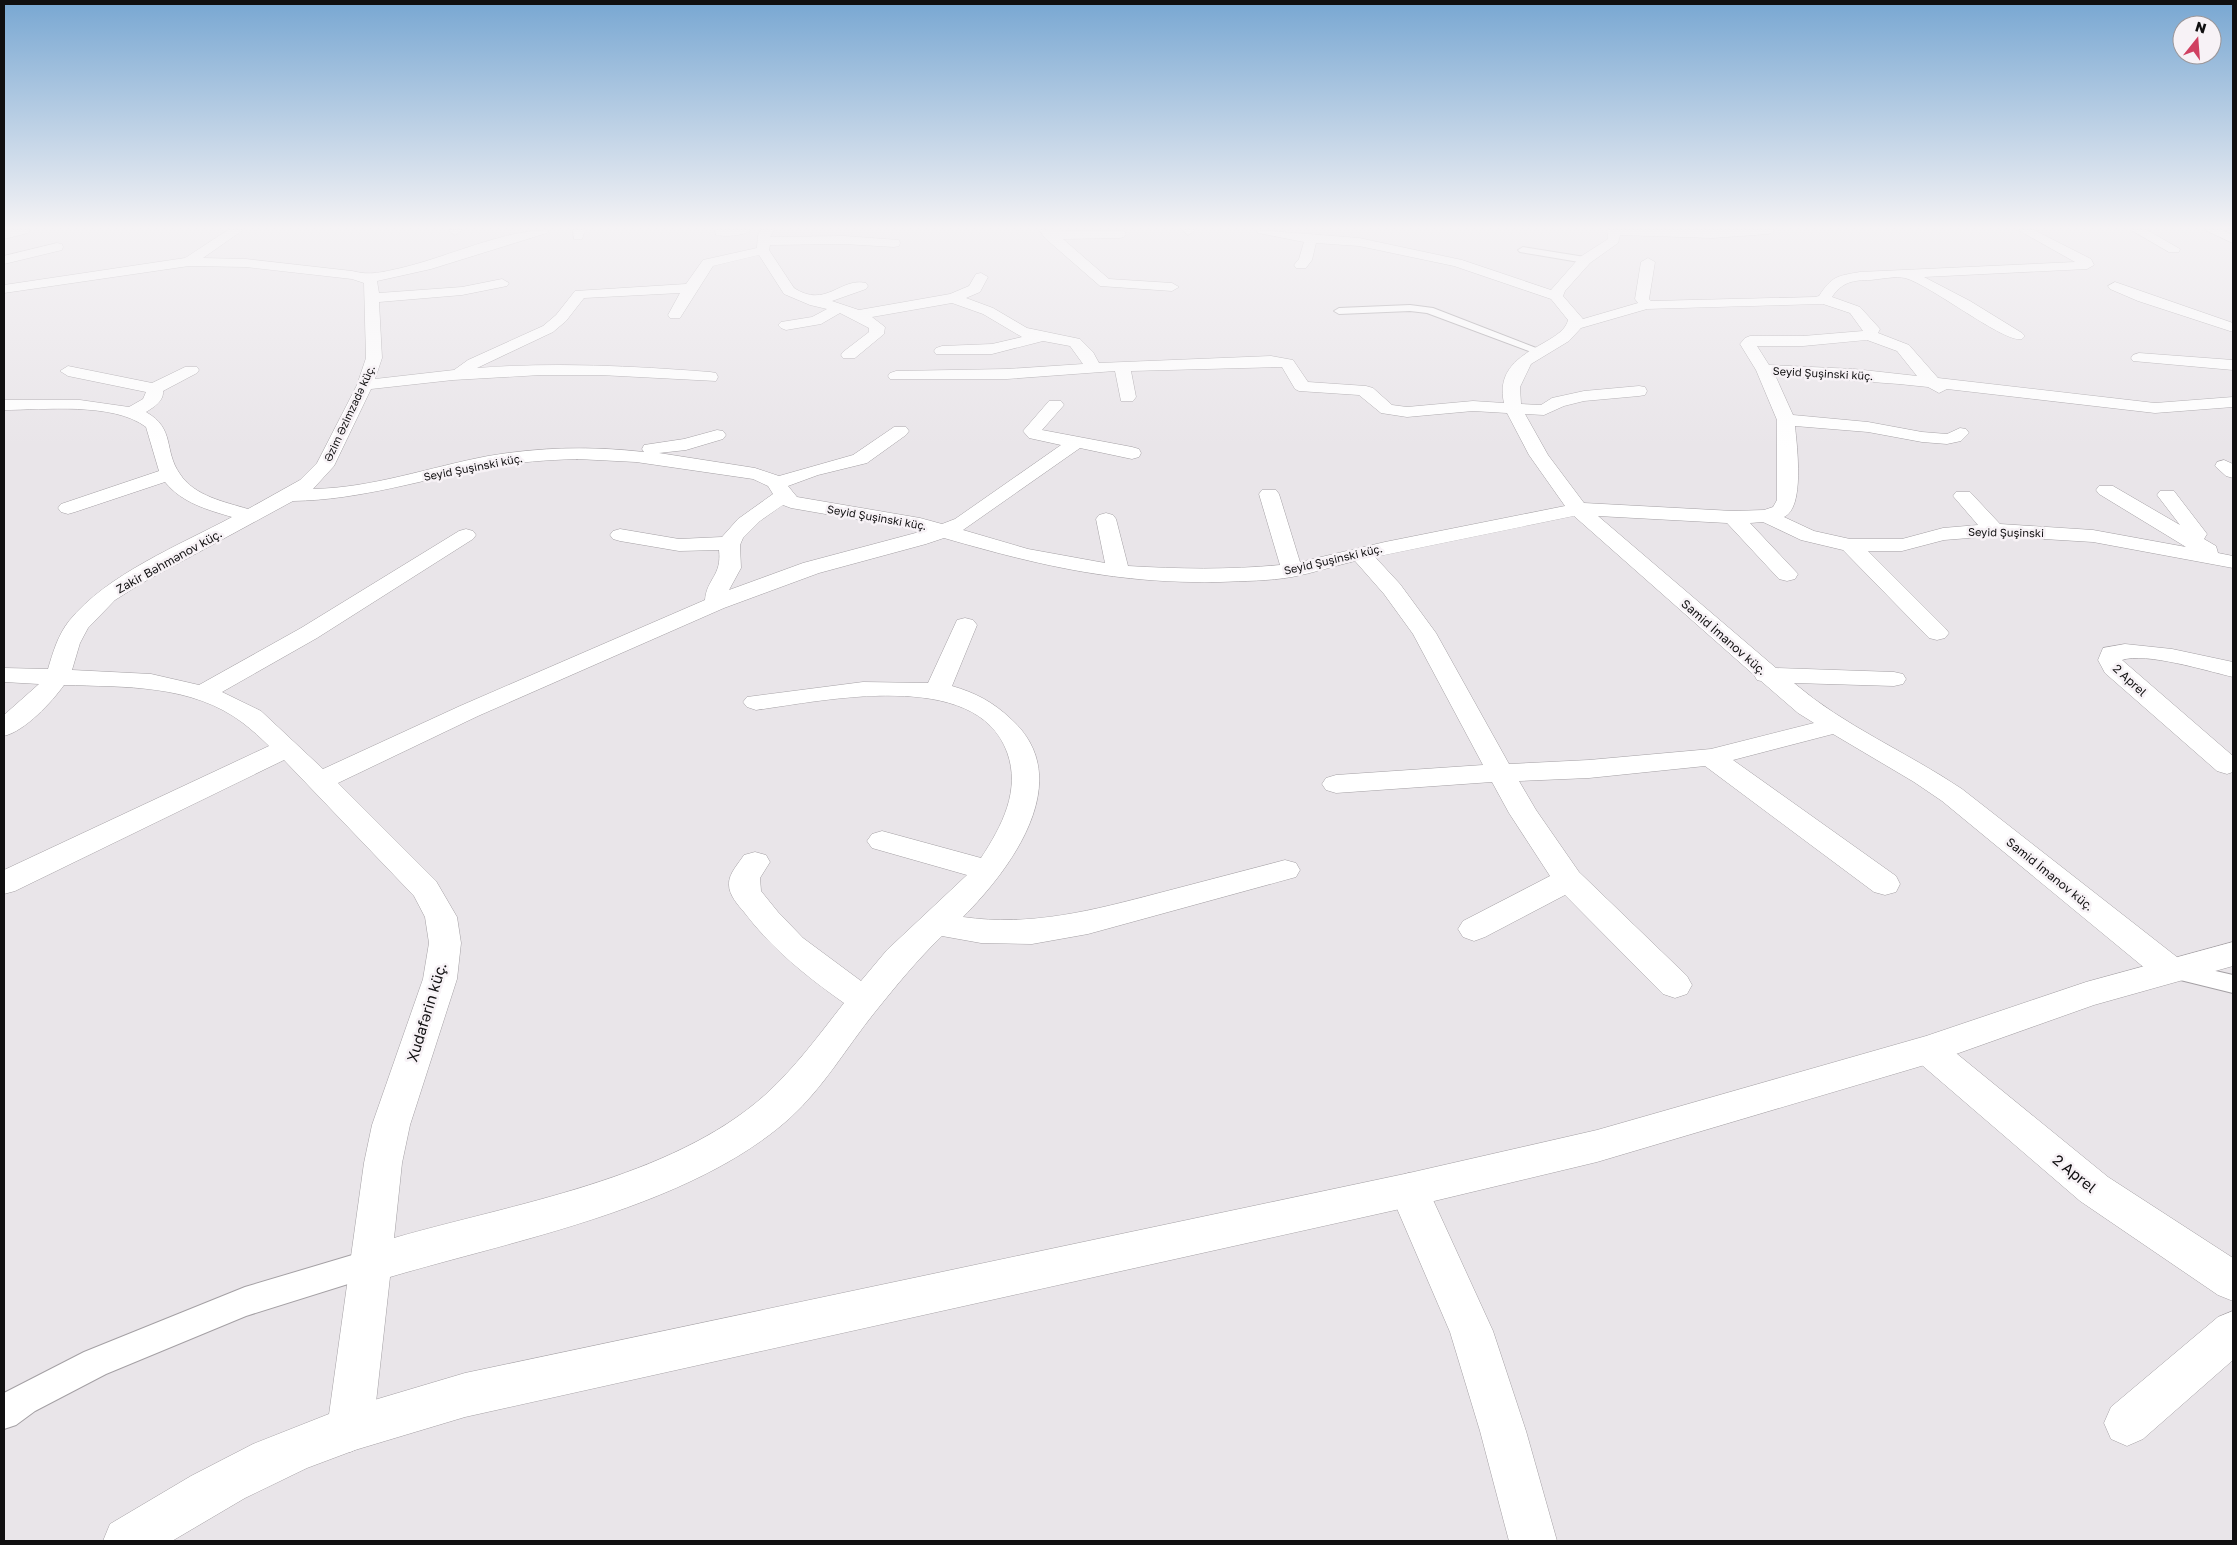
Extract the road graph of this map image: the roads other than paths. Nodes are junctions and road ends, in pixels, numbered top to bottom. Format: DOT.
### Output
graph roads {
  1 [pos="370,302"];
  2 [pos="569,302"];
  3 [pos="682,302"];
  4 [pos="815,302"];
  5 [pos="930,302"];
  6 [pos="968,302"];
  7 [pos="1562,302"];
  8 [pos="1645,302"];
  9 [pos="1802,302"];
  10 [pos="1833,302"];
  11 [pos="1961,302"];
  12 [pos="2154,302"];
  13 [pos="1647,305"];
  14 [pos="837,309"];
  15 [pos="1339,311"];
  16 [pos="675,315"];
  17 [pos="856,315"];
  18 [pos="1577,324"];
  19 [pos="786,325"];
  20 [pos="2233,328"];
  21 [pos="1869,335"];
  22 [pos="2017,336"];
  23 [pos="1039,337"];
  24 [pos="942,351"];
  25 [pos="1538,352"];
  26 [pos="849,355"];
  27 [pos="2138,358"];
  28 [pos="2233,365"];
  29 [pos="1122,366"];
  30 [pos="1093,368"];
  31 [pos="191,370"];
  32 [pos="1764,370"];
  33 [pos="68,371"];
  34 [pos="459,374"];
  35 [pos="896,376"];
  36 [pos="710,377"];
  37 [pos="1931,382"];
  38 [pos="365,385"];
  39 [pos="154,389"];
  40 [pos="1638,391"];
  41 [pos="1127,397"];
  42 [pos="2233,402"];
  43 [pos="4,405"];
  44 [pos="1055,405"];
  45 [pos="1962,405"];
  46 [pos="1613,408"];
  47 [pos="1514,409"];
  48 [pos="1544,410"];
  49 [pos="132,413"];
  50 [pos="1786,420"];
  51 [pos="657,431"];
  52 [pos="900,431"];
  53 [pos="1960,433"];
  54 [pos="717,436"];
  55 [pos="1922,437"];
  56 [pos="1075,444"];
  57 [pos="648,453"];
  58 [pos="1132,453"];
  59 [pos="1925,457"];
  60 [pos="169,474"];
  61 [pos="779,490"];
  62 [pos="2106,490"];
  63 [pos="1269,494"];
  64 [pos="2167,495"];
  65 [pos="289,496"];
  66 [pos="1963,496"];
  67 [pos="68,508"];
  68 [pos="1578,509"];
  69 [pos="251,516"];
  70 [pos="1766,516"];
  71 [pos="1733,517"];
  72 [pos="1106,519"];
  73 [pos="1994,530"];
  74 [pos="944,531"];
  75 [pos="466,535"];
  76 [pos="620,535"];
  77 [pos="2192,541"];
  78 [pos="729,543"];
  79 [pos="1850,545"];
  80 [pos="1361,555"];
  81 [pos="2229,564"];
  82 [pos="1292,570"];
  83 [pos="1118,572"];
  84 [pos="1787,574"];
  85 [pos="716,603"];
  86 [pos="965,625"];
  87 [pos="1937,633"];
  88 [pos="2233,670"];
  89 [pos="4,675"];
  90 [pos="1766,675"];
  91 [pos="58,676"];
  92 [pos="1894,680"];
  93 [pos="937,691"];
  94 [pos="202,693"];
  95 [pos="756,702"];
  96 [pos="1834,726"];
  97 [pos="4,728"];
  98 [pos="287,748"];
  99 [pos="1711,757"];
  100 [pos="2227,765"];
  101 [pos="1501,773"];
  102 [pos="320,781"];
  103 [pos="1336,784"];
  104 [pos="882,841"];
  105 [pos="755,862"];
  106 [pos="988,870"];
  107 [pos="1284,870"];
  108 [pos="1568,880"];
  109 [pos="4,882"];
  110 [pos="1885,884"];
  111 [pos="936,924"];
  112 [pos="1474,929"];
  113 [pos="2233,954"];
  114 [pos="2170,970"];
  115 [pos="2233,984"];
  116 [pos="1676,985"];
  117 [pos="864,1002"];
  118 [pos="1928,1050"];
  119 [pos="1409,1190"];
  120 [pos="369,1264"];
  121 [pos="2233,1281"];
  122 [pos="2233,1332"];
  123 [pos="4,1414"];
  124 [pos="2127,1422"];
  125 [pos="350,1429"];
  126 [pos="128,1541"];
  127 [pos="1532,1541"];
  1 -- 38 [label="street, Əzim Əzimzadə küç."];
  2 -- 34 [label="street"];
  3 -- 16 [label="street"];
  4 -- 14 [label="street"];
  5 -- 17 [label="street"];
  6 -- 23 [label="street"];
  7 -- 18 [label="street"];
  8 -- 13 [label="street"];
  9 -- 13 [label="street"];
  10 -- 21 [label="street"];
  11 -- 22 [label="street"];
  12 -- 20 [label="street"];
  13 -- 18 [label="street"];
  14 -- 17 [label="street"];
  14 -- 19 [label="street"];
  15 -- 25 [label="lane"];
  17 -- 26 [label="street"];
  18 -- 25 [label="street, Samid İmanov küç."];
  21 -- 32 [label="street"];
  21 -- 37 [label="street"];
  23 -- 24 [label="street"];
  23 -- 30 [label="street"];
  25 -- 47 [label="street, Samid İmanov küç."];
  27 -- 28 [label="street"];
  29 -- 30 [label="street"];
  29 -- 41 [label="street"];
  29 -- 47 [label="street"];
  30 -- 35 [label="street"];
  31 -- 39 [label="street"];
  32 -- 37 [label="street, Seyid Şuşinski küç."];
  32 -- 50 [label="street, Seyid Şuşinski küç."];
  33 -- 39 [label="street"];
  34 -- 36 [label="street"];
  34 -- 38 [label="street"];
  37 -- 42 [label="street, Seyid Şuşinski küç."];
  37 -- 45 [label="street"];
  38 -- 65 [label="street, Əzim Əzimzadə küç."];
  39 -- 49 [label="street"];
  40 -- 48 [label="street"];
  43 -- 49 [label="street"];
  44 -- 56 [label="street"];
  46 -- 48 [label="street"];
  47 -- 48 [label="street"];
  47 -- 68 [label="street, Samid İmanov küç."];
  49 -- 60 [label="street"];
  50 -- 55 [label="street"];
  50 -- 70 [label="street, Seyid Şuşinski küç."];
  51 -- 57 [label="street"];
  52 -- 61 [label="street"];
  53 -- 55 [label="street"];
  54 -- 57 [label="street"];
  55 -- 59 [label="street"];
  56 -- 58 [label="street"];
  56 -- 74 [label="street"];
  57 -- 61 [label="street, Seyid Şuşinski küç."];
  57 -- 65 [label="street, Seyid Şuşinski küç."];
  60 -- 67 [label="street"];
  60 -- 69 [label="street"];
  61 -- 74 [label="street, Seyid Şuşinski küç."];
  61 -- 78 [label="street"];
  62 -- 77 [label="street, Seyid Şuşinski"];
  63 -- 82 [label="street"];
  64 -- 77 [label="street"];
  65 -- 69 [label="street, Əzim Əzimzadə küç."];
  66 -- 73 [label="street"];
  68 -- 71 [label="street, Seyid Şuşinski küç."];
  68 -- 80 [label="street, Seyid Şuşinski küç."];
  68 -- 90 [label="street, Samid İmanov küç."];
  69 -- 91 [label="street, Zakir Bəhmənov küç."];
  70 -- 71 [label="street, Seyid Şuşinski küç."];
  70 -- 79 [label="street, Seyid Şuşinski"];
  71 -- 84 [label="street"];
  72 -- 83 [label="street"];
  73 -- 79 [label="street, Seyid Şuşinski"];
  73 -- 81 [label="street, Seyid Şuşinski"];
  74 -- 83 [label="street, Seyid Şuşinski küç."];
  74 -- 85 [label="street"];
  75 -- 94 [label="street"];
  76 -- 78 [label="street"];
  77 -- 81 [label="street, Seyid Şuşinski"];
  78 -- 85 [label="street"];
  79 -- 87 [label="street"];
  80 -- 82 [label="street, Seyid Şuşinski küç."];
  80 -- 101 [label="street"];
  82 -- 83 [label="street, Seyid Şuşinski küç."];
  85 -- 102 [label="street"];
  86 -- 93 [label="street"];
  88 -- 100 [label="street, 2 Aprel"];
  89 -- 91 [label="street, Xudafərin küç."];
  90 -- 92 [label="street"];
  90 -- 96 [label="street, Samid İmanov küç."];
  91 -- 94 [label="street, Xudafərin küç."];
  91 -- 97 [label="street, Zakir Bəhmənov küç."];
  93 -- 95 [label="street"];
  93 -- 106 [label="street"];
  94 -- 98 [label="street, Xudafərin küç."];
  96 -- 99 [label="street"];
  96 -- 114 [label="street, Samid İmanov küç."];
  98 -- 102 [label="street, Xudafərin küç."];
  98 -- 109 [label="street"];
  99 -- 101 [label="street"];
  99 -- 110 [label="street"];
  101 -- 103 [label="street"];
  101 -- 108 [label="street"];
  102 -- 120 [label="street, Xudafərin küç."];
  104 -- 106 [label="street"];
  105 -- 117 [label="street"];
  106 -- 111 [label="street"];
  107 -- 111 [label="street"];
  108 -- 112 [label="street"];
  108 -- 116 [label="street"];
  111 -- 117 [label="street"];
  113 -- 114 [label="street"];
  114 -- 115 [label="lane"];
  114 -- 118 [label="street"];
  117 -- 120 [label="street"];
  118 -- 119 [label="street"];
  118 -- 121 [label="street, 2 Aprel"];
  119 -- 125 [label="street"];
  119 -- 127 [label="street"];
  120 -- 123 [label="lane"];
  120 -- 125 [label="street, Xudafərin küç."];
  122 -- 124 [label="street"];
  125 -- 126 [label="street"];
}
